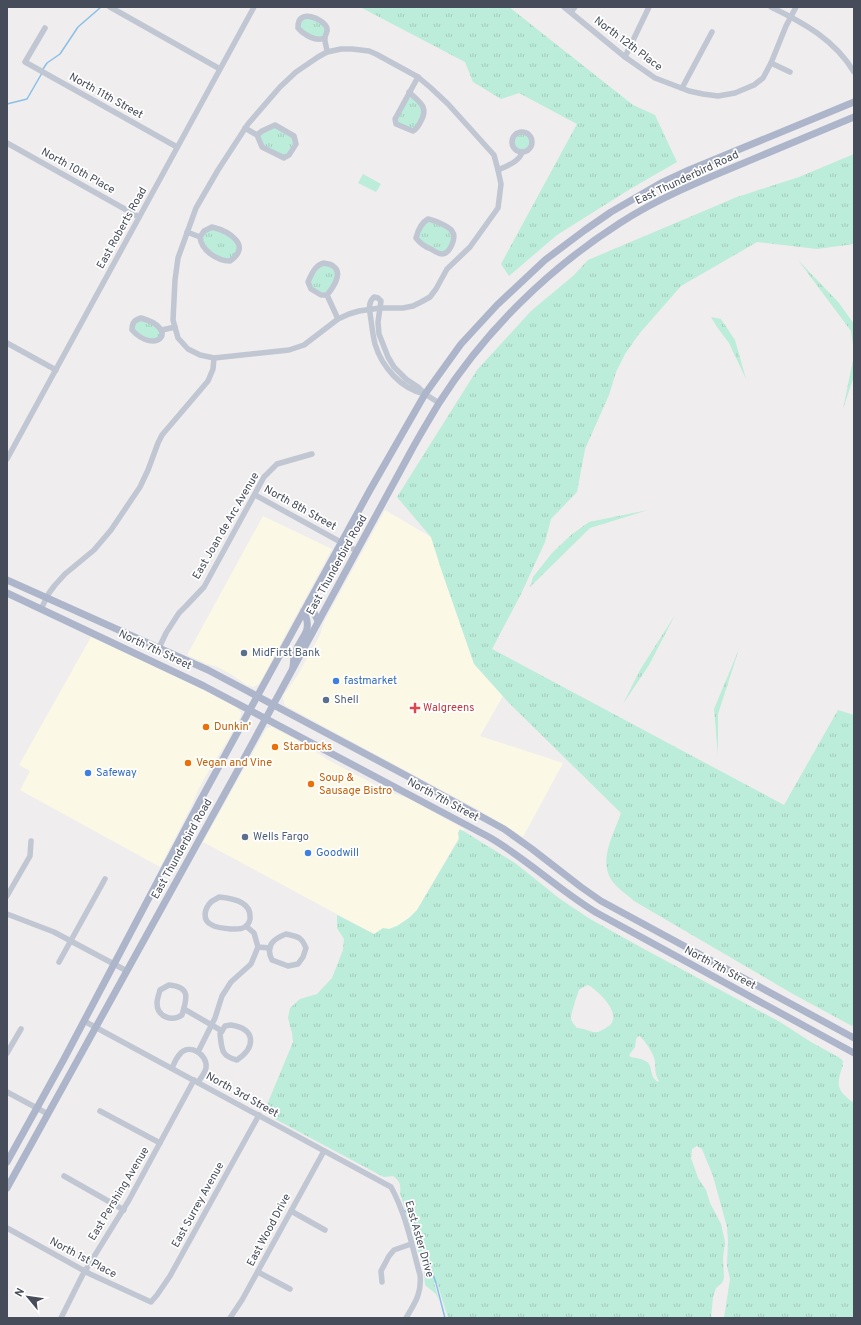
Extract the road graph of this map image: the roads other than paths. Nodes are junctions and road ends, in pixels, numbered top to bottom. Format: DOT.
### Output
graph roads {
  1 [pos="110,7"];
  2 [pos="254,7"];
  3 [pos="564,7"];
  4 [pos="575,7"];
  5 [pos="649,7"];
  6 [pos="771,7"];
  7 [pos="796,7"];
  8 [pos="571,12"];
  9 [pos="791,17"];
  10 [pos="45,28"];
  11 [pos="712,32"];
  12 [pos="325,38"];
  13 [pos="327,52"];
  14 [pos="625,56"];
  15 [pos="771,64"];
  16 [pos="220,69"];
  17 [pos="790,72"];
  18 [pos="854,72"];
  19 [pos="418,77"];
  20 [pos="682,88"];
  21 [pos="409,92"];
  22 [pos="854,102"];
  23 [pos="854,117"];
  24 [pos="245,128"];
  25 [pos="257,135"];
  26 [pos="7,143"];
  27 [pos="177,147"];
  28 [pos="522,152"];
  29 [pos="498,170"];
  30 [pos="139,217"];
  31 [pos="187,232"];
  32 [pos="200,236"];
  33 [pos="449,250"];
  34 [pos="458,258"];
  35 [pos="327,295"];
  36 [pos="380,308"];
  37 [pos="369,310"];
  38 [pos="338,319"];
  39 [pos="175,327"];
  40 [pos="162,330"];
  41 [pos="7,343"];
  42 [pos="385,357"];
  43 [pos="214,358"];
  44 [pos="56,370"];
  45 [pos="425,394"];
  46 [pos="439,403"];
  47 [pos="312,454"];
  48 [pos="7,459"];
  49 [pos="255,494"];
  50 [pos="341,543"];
  51 [pos="357,551"];
  52 [pos="7,580"];
  53 [pos="7,593"];
  54 [pos="47,597"];
  55 [pos="309,602"];
  56 [pos="41,609"];
  57 [pos="304,611"];
  58 [pos="318,621"];
  59 [pos="159,648"];
  60 [pos="293,669"];
  61 [pos="257,697"];
  62 [pos="273,705"];
  63 [pos="250,710"];
  64 [pos="266,718"];
  65 [pos="31,841"];
  66 [pos="105,879"];
  67 [pos="7,896"];
  68 [pos="7,914"];
  69 [pos="246,926"];
  70 [pos="71,941"];
  71 [pos="258,947"];
  72 [pos="270,948"];
  73 [pos="59,962"];
  74 [pos="114,964"];
  75 [pos="127,971"];
  76 [pos="184,1009"];
  77 [pos="84,1021"];
  78 [pos="212,1024"];
  79 [pos="96,1027"];
  80 [pos="21,1029"];
  81 [pos="222,1031"];
  82 [pos="854,1038"];
  83 [pos="198,1052"];
  84 [pos="7,1053"];
  85 [pos="854,1053"];
  86 [pos="172,1068"];
  87 [pos="196,1081"];
  88 [pos="7,1092"];
  89 [pos="37,1108"];
  90 [pos="100,1111"];
  91 [pos="48,1114"];
  92 [pos="259,1115"];
  93 [pos="160,1143"];
  94 [pos="324,1151"];
  95 [pos="7,1162"];
  96 [pos="64,1176"];
  97 [pos="391,1187"];
  98 [pos="7,1188"];
  99 [pos="124,1210"];
  100 [pos="291,1212"];
  101 [pos="7,1228"];
  102 [pos="325,1230"];
  103 [pos="411,1244"];
  104 [pos="85,1271"];
  105 [pos="258,1272"];
  106 [pos="382,1282"];
  107 [pos="290,1289"];
  108 [pos="150,1302"];
  109 [pos="61,1318"];
  110 [pos="230,1318"];
  111 [pos="406,1318"];
  1 -- 16 [label="street"];
  2 -- 16 [label="street, East Roberts Road"];
  3 -- 8 [label="street, North 12th Place"];
  4 -- 8 [label="street"];
  5 -- 14 [label="street"];
  6 -- 9 [label="street"];
  7 -- 9 [label="street"];
  8 -- 14 [label="street, North 12th Place"];
  9 -- 15 [label="street"];
  9 -- 18 [label="street"];
  10 -- 27 [label="street, North 11th Street"];
  11 -- 20 [label="street"];
  12 -- 12 [label="street"];
  12 -- 13 [label="street"];
  13 -- 19 [label="street"];
  13 -- 24 [label="street"];
  14 -- 20 [label="street, North 12th Place"];
  15 -- 17 [label="street"];
  15 -- 20 [label="street, North 12th Place"];
  16 -- 27 [label="street, East Roberts Road"];
  19 -- 21 [label="street"];
  19 -- 29 [label="street"];
  21 -- 21 [label="street"];
  22 -- 45 [label="main road, East Thunderbird Road"];
  23 -- 46 [label="main road, East Thunderbird Road"];
  24 -- 25 [label="street"];
  24 -- 31 [label="street"];
  25 -- 25 [label="street"];
  26 -- 30 [label="street, North 10th Place"];
  27 -- 30 [label="street, East Roberts Road"];
  28 -- 29 [label="street"];
  29 -- 34 [label="street"];
  30 -- 44 [label="street, East Roberts Road"];
  31 -- 32 [label="street"];
  31 -- 39 [label="street"];
  32 -- 32 [label="street"];
  33 -- 33 [label="street"];
  33 -- 34 [label="street"];
  34 -- 36 [label="street"];
  35 -- 35 [label="street"];
  35 -- 38 [label="street"];
  36 -- 37 [label="street"];
  36 -- 37 [label="street"];
  36 -- 42 [label="street"];
  37 -- 38 [label="street"];
  37 -- 42 [label="street"];
  38 -- 43 [label="street"];
  39 -- 40 [label="street"];
  39 -- 43 [label="street"];
  40 -- 40 [label="street"];
  41 -- 44 [label="street"];
  42 -- 45 [label="street"];
  43 -- 54 [label="street"];
  44 -- 48 [label="street, East Roberts Road"];
  45 -- 46 [label="street"];
  45 -- 50 [label="main road, East Thunderbird Road"];
  46 -- 51 [label="main road, East Thunderbird Road"];
  47 -- 49 [label="street, East Joan de Arc Avenue"];
  49 -- 50 [label="street, North 8th Street"];
  49 -- 59 [label="street, East Joan de Arc Avenue"];
  50 -- 51 [label="street, North 8th Street"];
  50 -- 55 [label="main road, East Thunderbird Road"];
  51 -- 58 [label="main road, East Thunderbird Road"];
  52 -- 54 [label="main road, North 7th Street"];
  53 -- 56 [label="main road, North 7th Street"];
  54 -- 56 [label="street"];
  54 -- 59 [label="main road, North 7th Street"];
  55 -- 57 [label="main road, East Thunderbird Road"];
  55 -- 58 [label="main road"];
  56 -- 63 [label="main road, North 7th Street"];
  57 -- 60 [label="main road"];
  57 -- 61 [label="main road, East Thunderbird Road"];
  58 -- 60 [label="main road, East Thunderbird Road"];
  59 -- 61 [label="main road, North 7th Street"];
  60 -- 62 [label="main road, East Thunderbird Road"];
  61 -- 62 [label="main road, North 7th Street"];
  61 -- 63 [label="main road, East Thunderbird Road"];
  62 -- 64 [label="main road, East Thunderbird Road"];
  62 -- 82 [label="main road, North 7th Street"];
  63 -- 64 [label="main road, North 7th Street"];
  63 -- 74 [label="main road, East Thunderbird Road"];
  64 -- 75 [label="main road, East Thunderbird Road"];
  64 -- 85 [label="main road, North 7th Street"];
  65 -- 67 [label="street"];
  66 -- 70 [label="street"];
  68 -- 70 [label="street"];
  69 -- 69 [label="street"];
  69 -- 71 [label="street"];
  70 -- 73 [label="street"];
  70 -- 74 [label="street"];
  71 -- 72 [label="street"];
  71 -- 78 [label="street"];
  72 -- 72 [label="street"];
  74 -- 75 [label="street"];
  74 -- 77 [label="main road, East Thunderbird Road"];
  75 -- 79 [label="main road, East Thunderbird Road"];
  76 -- 76 [label="street"];
  76 -- 78 [label="street"];
  77 -- 79 [label="street, North 3rd Street"];
  77 -- 89 [label="main road, East Thunderbird Road"];
  78 -- 81 [label="street"];
  78 -- 83 [label="street"];
  79 -- 86 [label="street, North 3rd Street"];
  79 -- 91 [label="main road, East Thunderbird Road"];
  80 -- 84 [label="street"];
  81 -- 81 [label="street"];
  83 -- 86 [label="street"];
  83 -- 87 [label="street, East Pershing Avenue"];
  86 -- 87 [label="street, North 3rd Street"];
  87 -- 92 [label="street, North 3rd Street"];
  87 -- 93 [label="street, East Pershing Avenue"];
  88 -- 89 [label="street"];
  89 -- 91 [label="street"];
  89 -- 95 [label="main road, East Thunderbird Road"];
  90 -- 93 [label="street"];
  91 -- 98 [label="main road, East Thunderbird Road"];
  92 -- 94 [label="street, North 3rd Street"];
  92 -- 108 [label="street, East Surrey Avenue"];
  93 -- 99 [label="street, East Pershing Avenue"];
  94 -- 97 [label="street, North 3rd Street"];
  94 -- 100 [label="street, East Wood Drive"];
  96 -- 99 [label="street"];
  97 -- 103 [label="street, East Aster Drive"];
  99 -- 104 [label="street, East Pershing Avenue"];
  100 -- 102 [label="street"];
  100 -- 105 [label="street, East Wood Drive"];
  101 -- 104 [label="street, North 1st Place"];
  103 -- 106 [label="street"];
  103 -- 111 [label="street, East Aster Drive"];
  104 -- 108 [label="street, North 1st Place"];
  104 -- 109 [label="street, East Pershing Avenue"];
  105 -- 107 [label="street"];
  105 -- 110 [label="street, East Wood Drive"];
}
